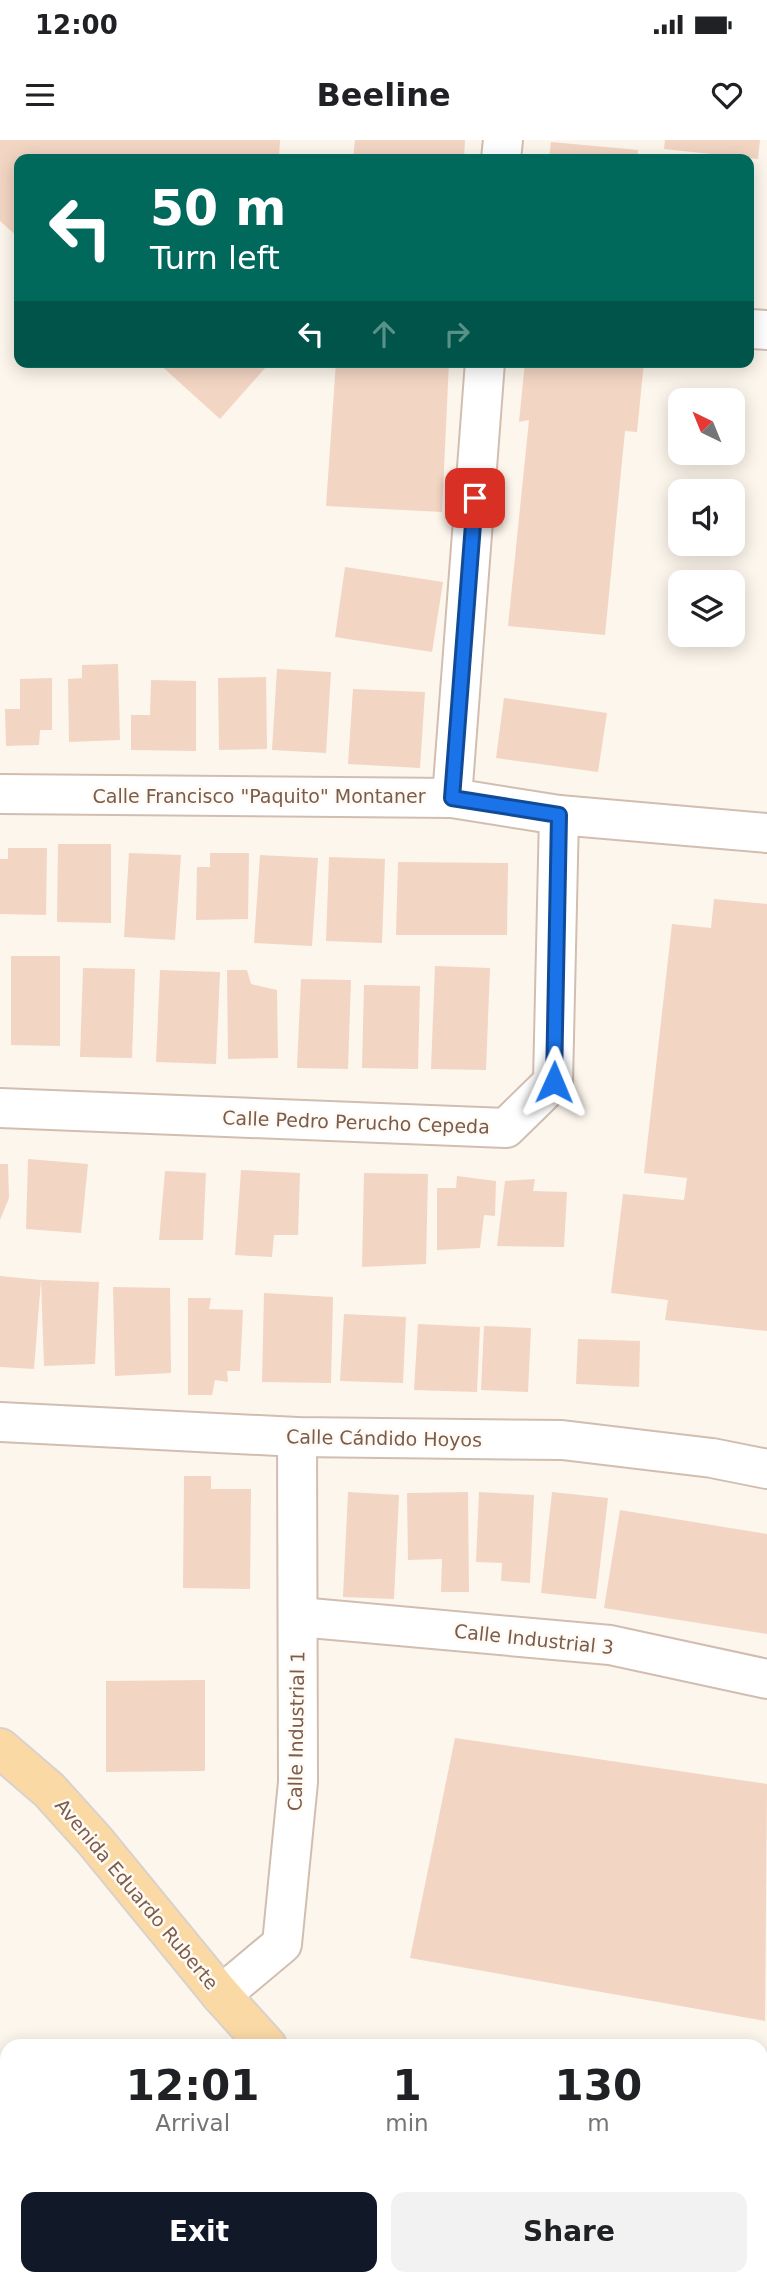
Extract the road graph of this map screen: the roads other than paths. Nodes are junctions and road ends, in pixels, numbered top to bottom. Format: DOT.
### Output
graph roads {
  1 [pos="485,368"];
  2 [pos="0,794"];
  3 [pos="452,798"];
  4 [pos="559,815"];
  5 [pos="767,833"];
  6 [pos="0,1108"];
  7 [pos="0,1422"];
  8 [pos="297,1437"];
  9 [pos="767,1469"];
  10 [pos="299,1618"];
  11 [pos="767,1679"];
  12 [pos="1,1748"];
  13 [pos="221,1995"];
  14 [pos="262,2039"];
  1 -- 3 [label="street"];
  2 -- 3 [label="street, Calle Francisco \"Paquito\" Montaner"];
  3 -- 4 [label="street, Calle Francisco \"Paquito\" Montaner"];
  4 -- 5 [label="street, Calle Francisco \"Paquito\" Montaner"];
  4 -- 6 [label="street, Calle Pedro Perucho Cepeda"];
  7 -- 8 [label="street, Calle Cándido Hoyos"];
  8 -- 9 [label="street, Calle Cándido Hoyos"];
  8 -- 10 [label="street, Calle Industrial 1"];
  10 -- 11 [label="street, Calle Industrial 3"];
  10 -- 13 [label="street, Calle Industrial 1"];
  12 -- 13 [label="main road, Avenida Eduardo Ruberte"];
  13 -- 14 [label="main road, Avenida Eduardo Ruberte"];
}
